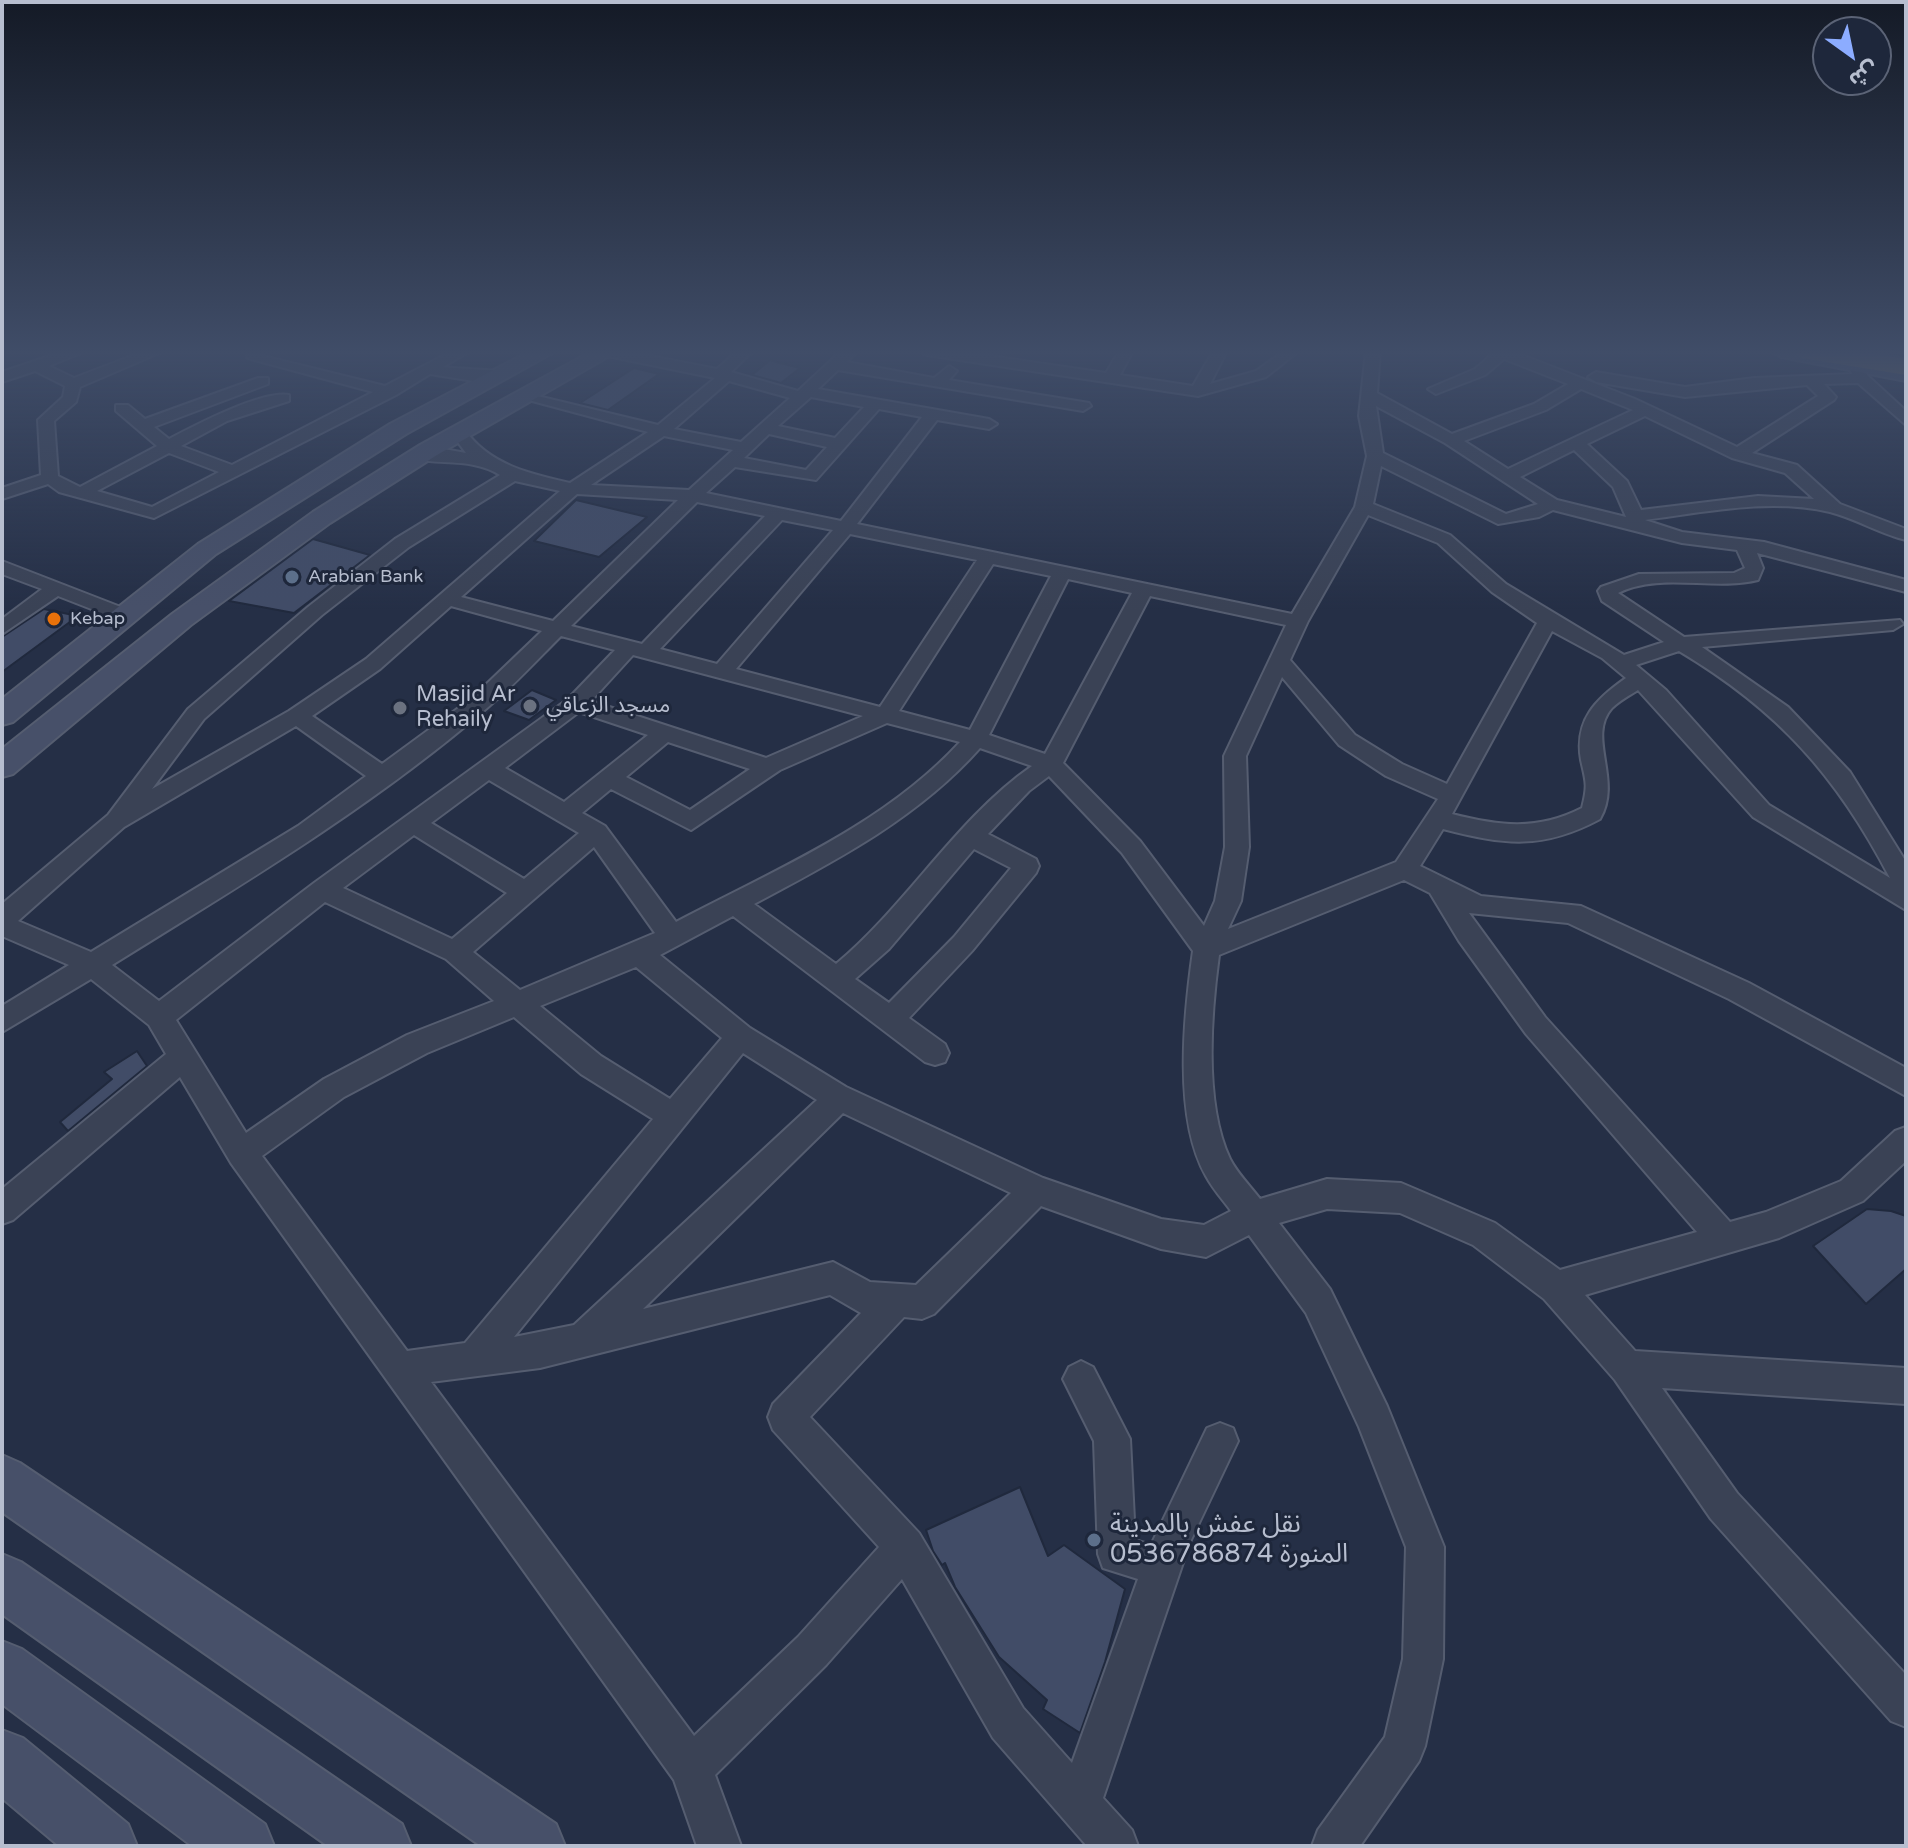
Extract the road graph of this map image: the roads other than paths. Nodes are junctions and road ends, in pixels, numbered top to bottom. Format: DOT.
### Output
graph roads {
  1 [pos="47,437"];
  2 [pos="156,437"];
  3 [pos="184,437"];
  4 [pos="272,437"];
  5 [pos="384,437"];
  6 [pos="407,437"];
  7 [pos="433,437"];
  8 [pos="451,437"];
  9 [pos="462,437"];
  10 [pos="652,437"];
  11 [pos="682,437"];
  12 [pos="757,437"];
  13 [pos="806,437"];
  14 [pos="844,437"];
  15 [pos="915,437"];
  16 [pos="1371,437"];
  17 [pos="1446,437"];
  18 [pos="1458,437"];
  19 [pos="1591,437"];
  20 [pos="1703,437"];
  21 [pos="1764,437"];
  22 [pos="1451,440"];
  23 [pos="838,444"];
  24 [pos="1577,444"];
  25 [pos="167,446"];
  26 [pos="738,454"];
  27 [pos="1738,454"];
  28 [pos="420,455"];
  29 [pos="1375,456"];
  30 [pos="490,463"];
  31 [pos="231,471"];
  32 [pos="512,475"];
  33 [pos="1508,476"];
  34 [pos="50,478"];
  35 [pos="573,489"];
  36 [pos="81,493"];
  37 [pos="2,494"];
  38 [pos="693,496"];
  39 [pos="1551,504"];
  40 [pos="1364,507"];
  41 [pos="1833,507"];
  42 [pos="778,513"];
  43 [pos="1637,521"];
  44 [pos="846,527"];
  45 [pos="1906,535"];
  46 [pos="1744,545"];
  47 [pos="988,557"];
  48 [pos="2,567"];
  49 [pos="1062,572"];
  50 [pos="1906,586"];
  51 [pos="55,589"];
  52 [pos="1144,589"];
  53 [pos="449,600"];
  54 [pos="131,610"];
  55 [pos="1298,621"];
  56 [pos="1548,621"];
  57 [pos="1893,624"];
  58 [pos="2,628"];
  59 [pos="557,628"];
  60 [pos="1683,643"];
  61 [pos="638,649"];
  62 [pos="1279,660"];
  63 [pos="1621,663"];
  64 [pos="118,670"];
  65 [pos="722,672"];
  66 [pos="1639,679"];
  67 [pos="576,704"];
  68 [pos="2,715"];
  69 [pos="886,715"];
  70 [pos="297,716"];
  71 [pos="664,734"];
  72 [pos="976,739"];
  73 [pos="1051,764"];
  74 [pos="2,766"];
  75 [pos="771,766"];
  76 [pos="487,768"];
  77 [pos="384,777"];
  78 [pos="610,778"];
  79 [pos="1452,796"];
  80 [pos="565,814"];
  81 [pos="1437,819"];
  82 [pos="116,821"];
  83 [pos="413,823"];
  84 [pos="596,832"];
  85 [pos="971,836"];
  86 [pos="1405,869"];
  87 [pos="1906,885"];
  88 [pos="1439,886"];
  89 [pos="323,890"];
  90 [pos="526,893"];
  91 [pos="1906,900"];
  92 [pos="734,903"];
  93 [pos="2,919"];
  94 [pos="2,925"];
  95 [pos="671,936"];
  96 [pos="1206,949"];
  97 [pos="455,952"];
  98 [pos="639,954"];
  99 [pos="90,963"];
  100 [pos="834,981"];
  101 [pos="521,1004"];
  102 [pos="159,1017"];
  103 [pos="2,1020"];
  104 [pos="890,1020"];
  105 [pos="740,1036"];
  106 [pos="935,1053"];
  107 [pos="182,1058"];
  108 [pos="1906,1083"];
  109 [pos="839,1098"];
  110 [pos="673,1116"];
  111 [pos="1906,1141"];
  112 [pos="242,1153"];
  113 [pos="1036,1190"];
  114 [pos="2,1209"];
  115 [pos="1254,1216"];
  116 [pos="1724,1239"];
  117 [pos="1556,1287"];
  118 [pos="896,1301"];
  119 [pos="582,1340"];
  120 [pos="474,1359"];
  121 [pos="1627,1368"];
  122 [pos="400,1369"];
  123 [pos="1081,1379"];
  124 [pos="1906,1386"];
  125 [pos="1220,1441"];
  126 [pos="2,1481"];
  127 [pos="905,1547"];
  128 [pos="1161,1567"];
  129 [pos="2,1581"];
  130 [pos="2,1669"];
  131 [pos="1906,1706"];
  132 [pos="2,1759"];
  133 [pos="691,1768"];
  134 [pos="1079,1804"];
  135 [pos="106,1846"];
  136 [pos="243,1846"];
  137 [pos="380,1846"];
  138 [pos="534,1846"];
  139 [pos="719,1846"];
  140 [pos="1116,1846"];
  141 [pos="1334,1846"];
  1 -- 34 [label="street"];
  2 -- 25 [label="street"];
  3 -- 25 [label="street"];
  4 -- 31 [label="street"];
  5 -- 54 [label="main road"];
  6 -- 54 [label="main road"];
  7 -- 64 [label="main road"];
  8 -- 28 [label="main road"];
  9 -- 30 [label="street"];
  10 -- 35 [label="street"];
  11 -- 26 [label="street"];
  12 -- 26 [label="street"];
  13 -- 23 [label="street"];
  14 -- 23 [label="street"];
  15 -- 44 [label="street"];
  16 -- 29 [label="street"];
  17 -- 22 [label="street"];
  18 -- 22 [label="street"];
  19 -- 24 [label="street"];
  20 -- 27 [label="street"];
  21 -- 27 [label="street"];
  22 -- 33 [label="street"];
  23 -- 26 [label="street"];
  24 -- 33 [label="street"];
  24 -- 43 [label="street"];
  25 -- 31 [label="street"];
  25 -- 36 [label="street"];
  26 -- 38 [label="street"];
  27 -- 41 [label="street"];
  28 -- 30 [label="street"];
  28 -- 64 [label="main road"];
  29 -- 39 [label="street"];
  29 -- 40 [label="street"];
  30 -- 32 [label="street"];
  31 -- 36 [label="street"];
  32 -- 35 [label="street"];
  32 -- 82 [label="street"];
  33 -- 39 [label="street"];
  34 -- 36 [label="street"];
  34 -- 37 [label="street"];
  35 -- 38 [label="street"];
  35 -- 53 [label="street"];
  38 -- 42 [label="street"];
  38 -- 59 [label="street"];
  39 -- 43 [label="street"];
  40 -- 55 [label="street"];
  40 -- 56 [label="street"];
  41 -- 43 [label="street"];
  41 -- 45 [label="street"];
  42 -- 44 [label="street"];
  42 -- 61 [label="street"];
  43 -- 46 [label="street"];
  44 -- 47 [label="street"];
  44 -- 65 [label="street"];
  46 -- 50 [label="street"];
  46 -- 60 [label="street"];
  47 -- 49 [label="street"];
  47 -- 69 [label="street"];
  48 -- 51 [label="street"];
  49 -- 52 [label="street"];
  49 -- 72 [label="street"];
  51 -- 54 [label="street"];
  51 -- 58 [label="street"];
  52 -- 55 [label="street"];
  52 -- 73 [label="street"];
  53 -- 59 [label="street"];
  53 -- 70 [label="street"];
  54 -- 68 [label="main road"];
  55 -- 62 [label="street"];
  56 -- 63 [label="street"];
  56 -- 79 [label="street"];
  57 -- 60 [label="street"];
  59 -- 61 [label="street"];
  59 -- 77 [label="street"];
  60 -- 63 [label="street"];
  60 -- 87 [label="street"];
  61 -- 65 [label="street"];
  61 -- 67 [label="street"];
  62 -- 79 [label="street"];
  62 -- 96 [label="street"];
  63 -- 66 [label="street"];
  64 -- 74 [label="main road"];
  65 -- 69 [label="street"];
  66 -- 81 [label="street"];
  66 -- 91 [label="street"];
  67 -- 71 [label="street"];
  67 -- 76 [label="street"];
  69 -- 72 [label="street"];
  69 -- 75 [label="street"];
  70 -- 77 [label="street"];
  70 -- 82 [label="street"];
  71 -- 75 [label="street"];
  71 -- 78 [label="street"];
  72 -- 73 [label="street"];
  72 -- 92 [label="street"];
  73 -- 85 [label="street"];
  73 -- 96 [label="street"];
  75 -- 78 [label="street"];
  76 -- 80 [label="street"];
  76 -- 83 [label="street"];
  77 -- 99 [label="street"];
  78 -- 80 [label="street"];
  79 -- 81 [label="street"];
  80 -- 84 [label="street"];
  81 -- 86 [label="street"];
  82 -- 93 [label="street"];
  83 -- 89 [label="street"];
  83 -- 90 [label="street"];
  84 -- 90 [label="street"];
  84 -- 95 [label="street"];
  85 -- 100 [label="street"];
  85 -- 104 [label="street"];
  86 -- 88 [label="street"];
  86 -- 96 [label="street"];
  88 -- 108 [label="street"];
  88 -- 116 [label="street"];
  89 -- 97 [label="street"];
  89 -- 102 [label="street"];
  90 -- 97 [label="street"];
  92 -- 95 [label="street"];
  92 -- 100 [label="street"];
  94 -- 99 [label="street"];
  95 -- 98 [label="street"];
  96 -- 115 [label="street"];
  97 -- 101 [label="street"];
  98 -- 101 [label="street"];
  98 -- 105 [label="street"];
  99 -- 102 [label="street"];
  99 -- 103 [label="street"];
  100 -- 104 [label="street"];
  101 -- 110 [label="street"];
  101 -- 112 [label="street"];
  102 -- 107 [label="street"];
  104 -- 106 [label="street"];
  105 -- 109 [label="street"];
  105 -- 110 [label="street"];
  107 -- 112 [label="street"];
  107 -- 114 [label="street"];
  109 -- 113 [label="street"];
  109 -- 119 [label="street"];
  110 -- 120 [label="street"];
  111 -- 116 [label="street"];
  112 -- 122 [label="street"];
  113 -- 115 [label="street"];
  113 -- 118 [label="street"];
  115 -- 117 [label="street"];
  115 -- 141 [label="street"];
  116 -- 117 [label="street"];
  117 -- 121 [label="street"];
  118 -- 119 [label="street"];
  118 -- 127 [label="street"];
  119 -- 120 [label="street"];
  120 -- 122 [label="street"];
  121 -- 124 [label="street"];
  121 -- 131 [label="street"];
  122 -- 133 [label="street"];
  123 -- 128 [label="street"];
  125 -- 128 [label="street"];
  126 -- 138 [label="main road"];
  127 -- 133 [label="street"];
  127 -- 134 [label="street"];
  128 -- 134 [label="street"];
  129 -- 137 [label="main road"];
  130 -- 136 [label="main road"];
  132 -- 135 [label="main road"];
  133 -- 139 [label="street"];
  134 -- 140 [label="street"];
}
